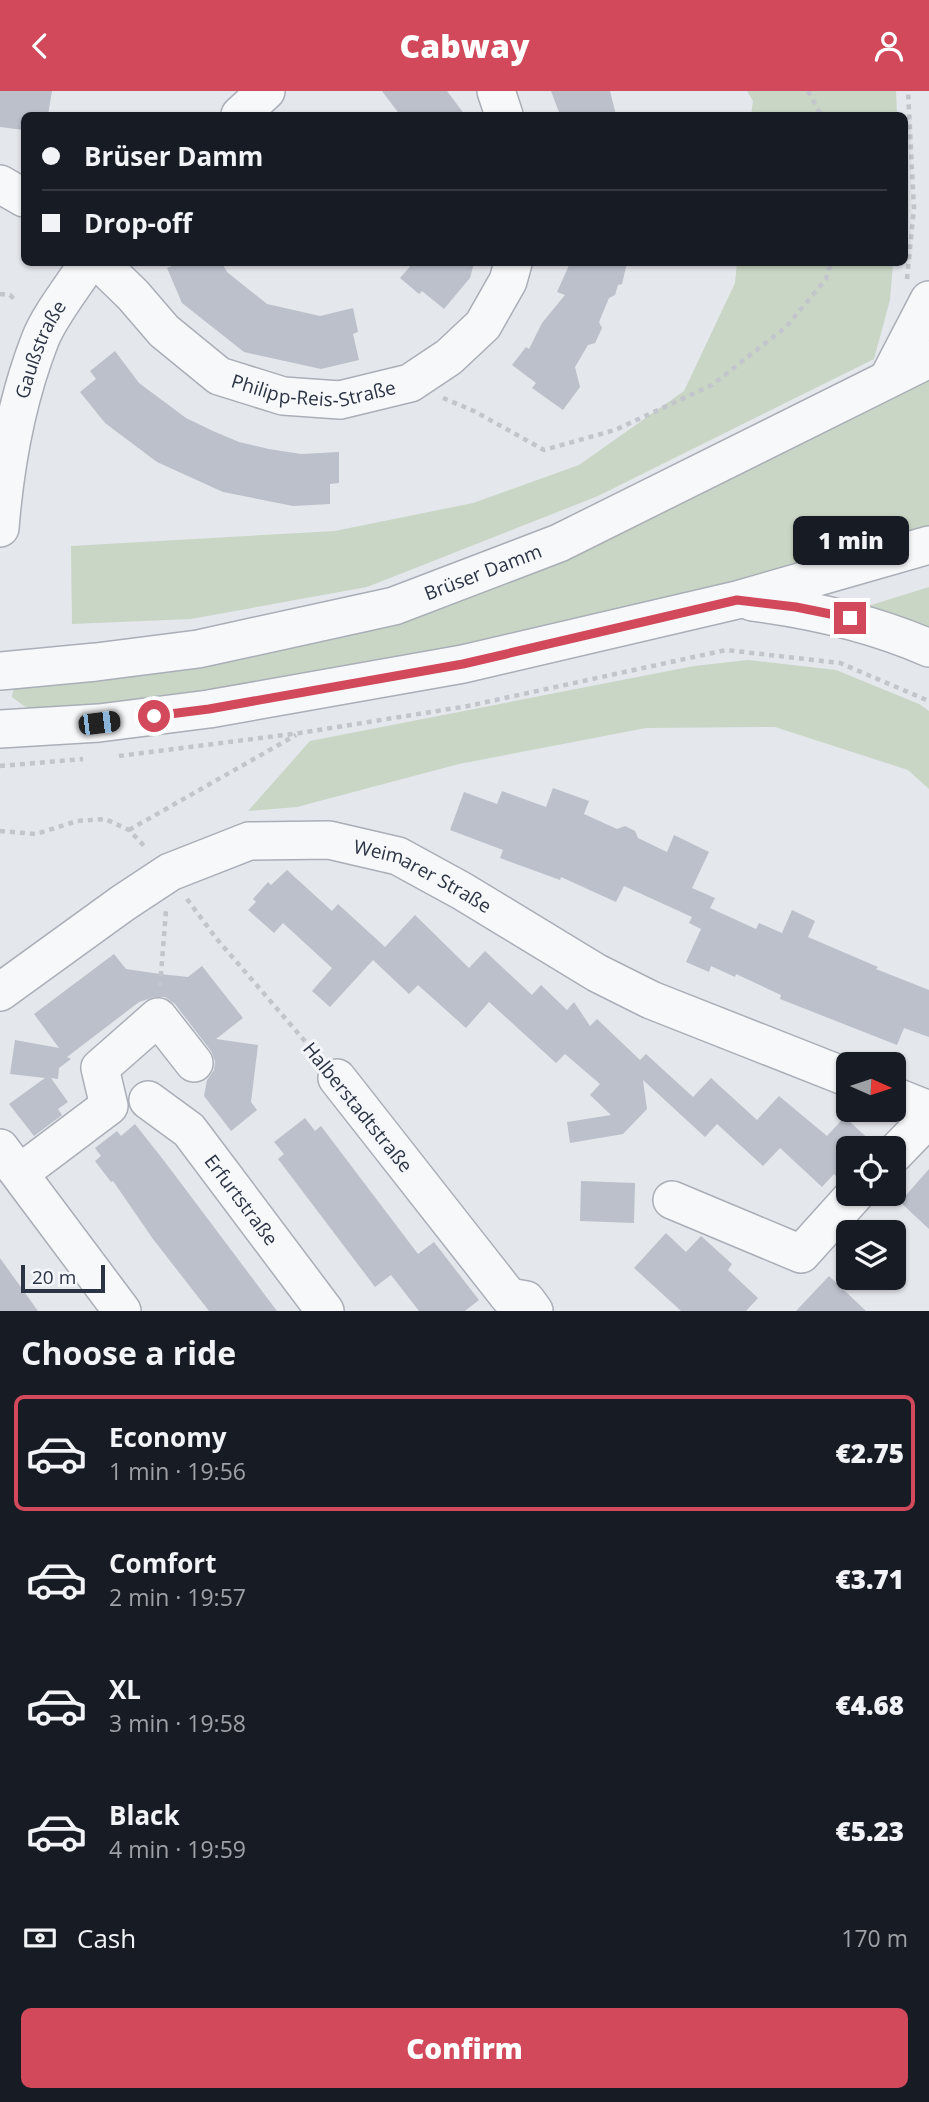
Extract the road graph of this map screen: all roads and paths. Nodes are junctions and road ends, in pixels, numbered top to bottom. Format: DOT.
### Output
graph roads {
  1 [pos="266,91"];
  2 [pos="496,91"];
  3 [pos="808,91"];
  4 [pos="908,91"];
  5 [pos="243,112"];
  6 [pos="503,112"];
  7 [pos="819,112"];
  8 [pos="0,184"];
  9 [pos="21,196"];
  10 [pos="86,266"];
  11 [pos="103,266"];
  12 [pos="512,266"];
  13 [pos="830,266"];
  14 [pos="0,294"];
  15 [pos="18,302"];
  16 [pos="925,308"];
  17 [pos="929,359"];
  18 [pos="889,377"];
  19 [pos="410,383"];
  20 [pos="0,528"];
  21 [pos="929,545"];
  22 [pos="737,600"];
  23 [pos="929,647"];
  24 [pos="0,671"];
  25 [pos="929,701"];
  26 [pos="0,729"];
  27 [pos="0,831"];
  28 [pos="177,883"];
  29 [pos="0,992"];
  30 [pos="158,1017"];
  31 [pos="194,1063"];
  32 [pos="836,1073"];
  33 [pos="337,1078"];
  34 [pos="148,1100"];
  35 [pos="906,1101"];
  36 [pos="929,1110"];
  37 [pos="929,1118"];
  38 [pos="906,1142"];
  39 [pos="10,1161"];
  40 [pos="672,1200"];
  41 [pos="844,1206"];
  42 [pos="122,1311"];
  43 [pos="325,1311"];
  44 [pos="534,1311"];
  1 -- 5 [label="street"];
  2 -- 6 [label="street"];
  3 -- 7 [label="path"];
  4 -- 16 [label="path"];
  8 -- 9 [label="street"];
  10 -- 20 [label="street, Gaußstraße"];
  11 -- 19 [label="street, Philipp-Reis-Straße"];
  12 -- 19 [label="street, Philipp-Reis-Straße"];
  13 -- 19 [label="path"];
  14 -- 15 [label="path"];
  16 -- 18 [label="street"];
  17 -- 18 [label="street, Brüser Damm"];
  18 -- 24 [label="street, Brüser Damm"];
  21 -- 22 [label="street"];
  22 -- 23 [label="street"];
  22 -- 26 [label="street"];
  25 -- 27 [label="path"];
  28 -- 29 [label="street, Weimarer Straße"];
  28 -- 30 [label="path"];
  28 -- 32 [label="street, Weimarer Straße"];
  28 -- 33 [label="path, Halberstadtstraße"];
  30 -- 31 [label="street"];
  30 -- 39 [label="street"];
  33 -- 44 [label="street, Halberstadtstraße"];
  34 -- 43 [label="street, Erfurtstraße"];
  35 -- 36 [label="street"];
  37 -- 38 [label="street"];
  39 -- 42 [label="street"];
  40 -- 41 [label="street"];
}
